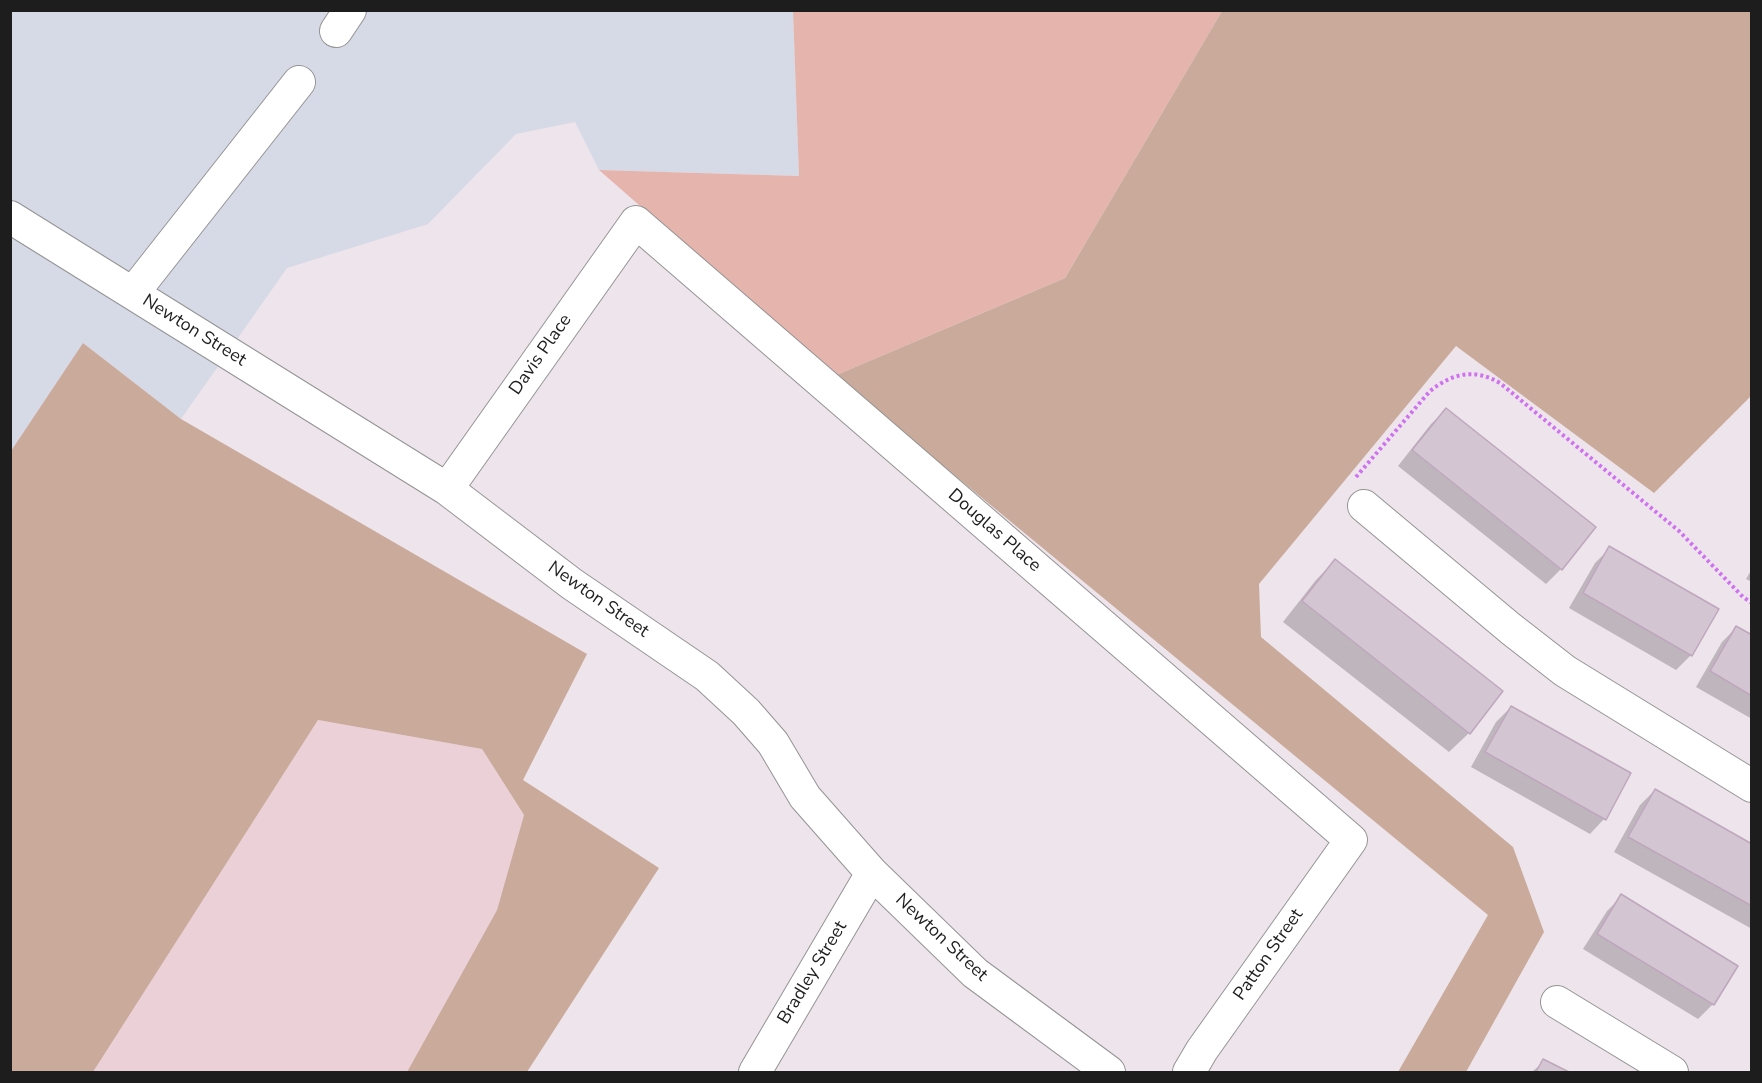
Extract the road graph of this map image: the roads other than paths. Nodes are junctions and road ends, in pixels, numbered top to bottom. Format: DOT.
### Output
graph roads {
  1 [pos="300,82"];
  2 [pos="10,217"];
  3 [pos="636,222"];
  4 [pos="133,293"];
  5 [pos="447,489"];
  6 [pos="1364,506"];
  7 [pos="1752,786"];
  8 [pos="1351,840"];
  9 [pos="872,873"];
  10 [pos="1557,1002"];
  11 [pos="754,1072"];
  12 [pos="1109,1072"];
  13 [pos="1189,1072"];
  14 [pos="1672,1072"];
  1 -- 4 [label="street"];
  2 -- 4 [label="street, Newton Street"];
  3 -- 5 [label="street, Davis Place"];
  3 -- 8 [label="street, Douglas Place"];
  4 -- 5 [label="street, Newton Street"];
  5 -- 9 [label="street, Newton Street"];
  6 -- 7 [label="street"];
  8 -- 13 [label="street, Patton Street"];
  9 -- 11 [label="street, Bradley Street"];
  9 -- 12 [label="street, Newton Street"];
  10 -- 14 [label="street"];
}
